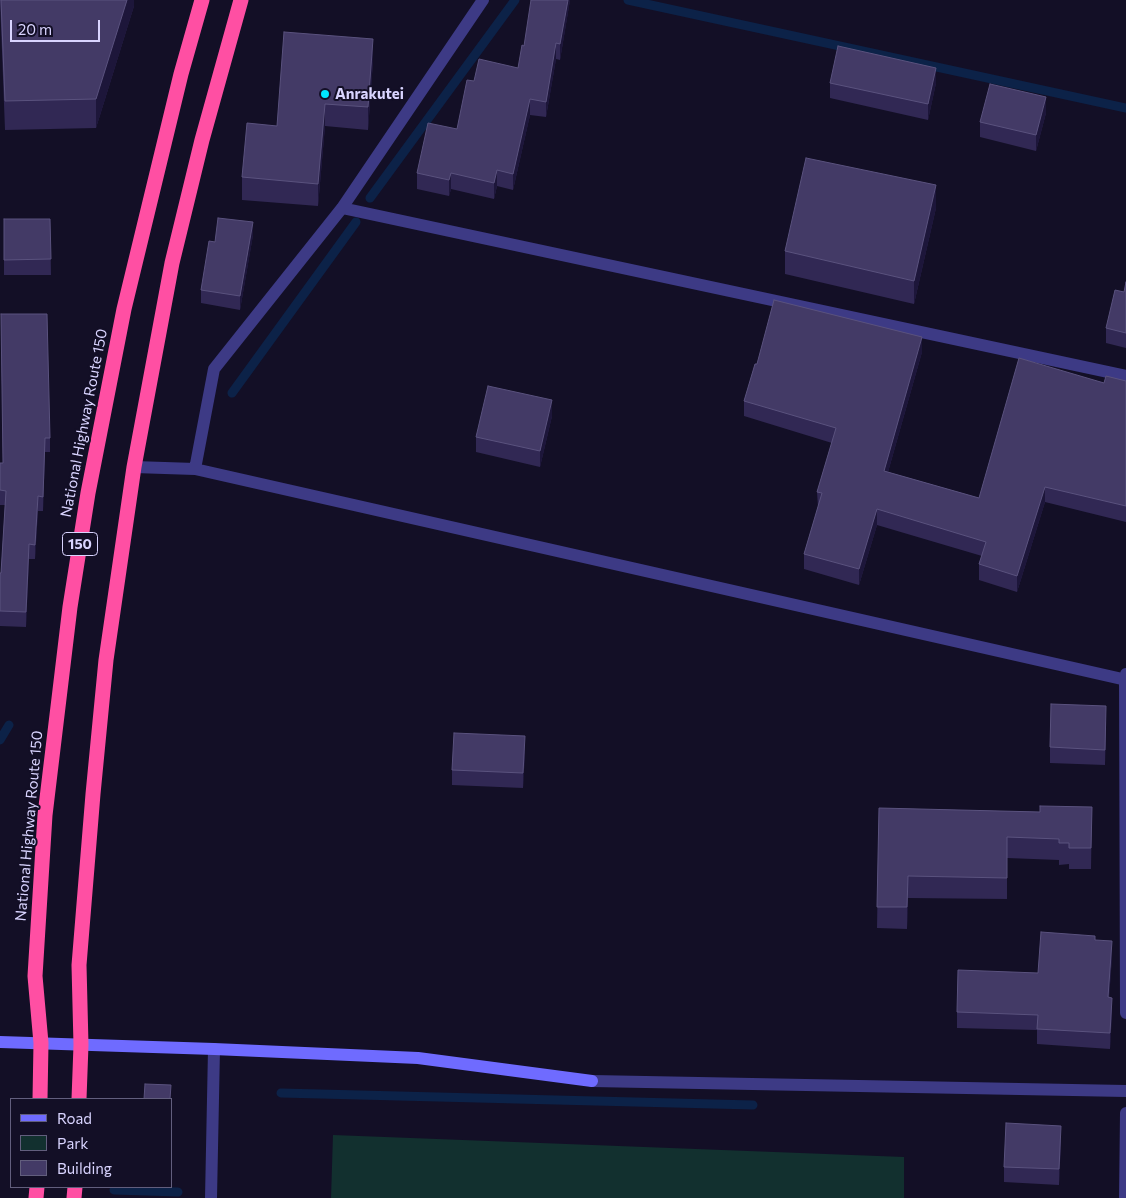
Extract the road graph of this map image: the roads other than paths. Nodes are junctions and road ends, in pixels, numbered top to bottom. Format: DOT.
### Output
graph roads {
  1 [pos="202,0"];
  2 [pos="241,0"];
  3 [pos="483,0"];
  4 [pos="342,208"];
  5 [pos="1126,376"];
  6 [pos="134,467"];
  7 [pos="195,469"];
  8 [pos="1126,678"];
  9 [pos="1126,1013"];
  10 [pos="0,1042"];
  11 [pos="41,1043"];
  12 [pos="81,1045"];
  13 [pos="214,1049"];
  14 [pos="1126,1091"];
  15 [pos="40,1098"];
  16 [pos="78,1098"];
  17 [pos="1126,1113"];
  18 [pos="211,1198"];
  19 [pos="1125,1198"];
  1 -- 11 [label="highway, National Highway Route 150 / 150"];
  2 -- 6 [label="highway"];
  3 -- 4 [label="street"];
  4 -- 5 [label="street"];
  4 -- 7 [label="street"];
  6 -- 7 [label="street"];
  6 -- 12 [label="highway"];
  7 -- 8 [label="street"];
  8 -- 9 [label="street"];
  10 -- 11 [label="street"];
  11 -- 12 [label="street"];
  11 -- 15 [label="highway, National Highway Route 150 / 150"];
  12 -- 13 [label="street"];
  12 -- 16 [label="highway"];
  13 -- 14 [label="street"];
  13 -- 18 [label="street"];
  17 -- 19 [label="street"];
}
